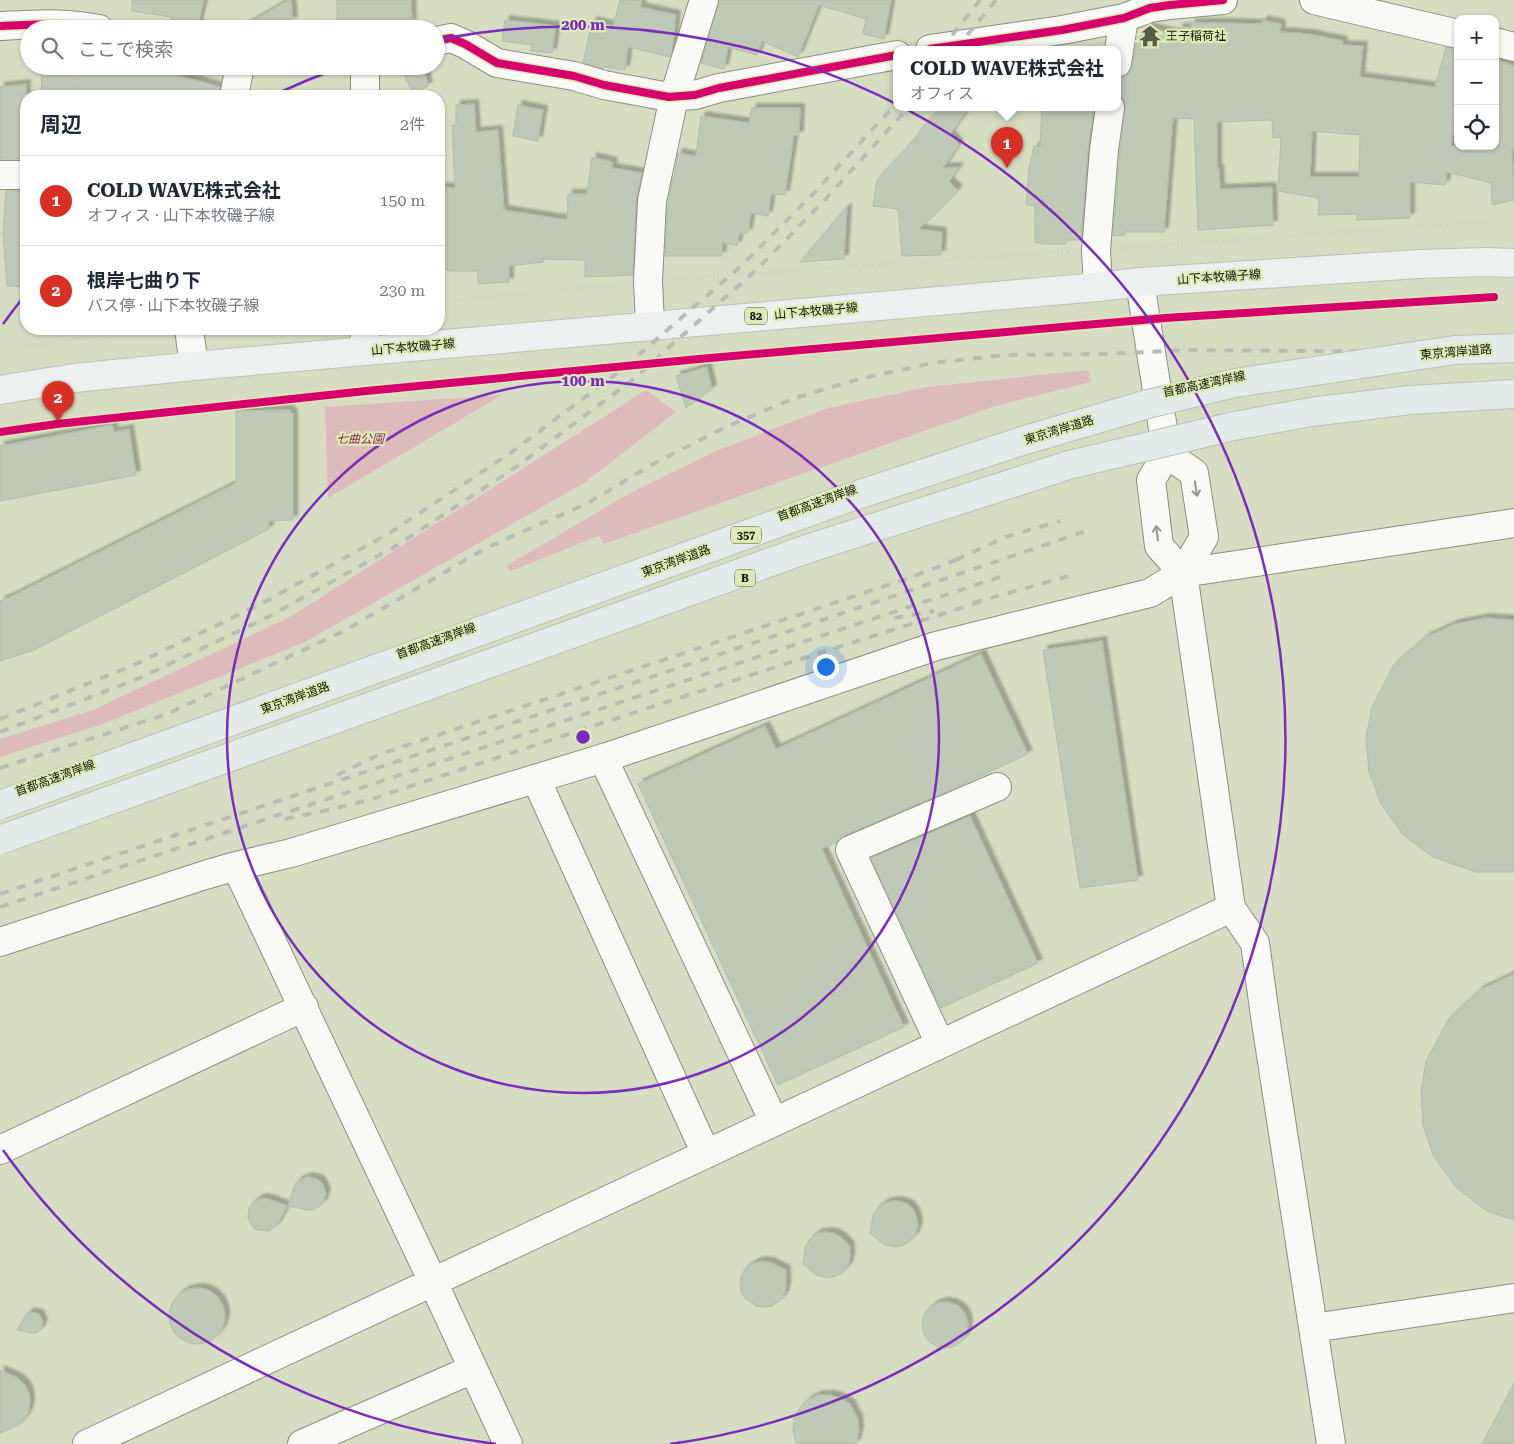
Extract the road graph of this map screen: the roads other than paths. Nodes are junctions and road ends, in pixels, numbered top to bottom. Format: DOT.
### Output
graph roads {
  1 [pos="704,0"];
  2 [pos="1224,0"];
  3 [pos="1314,0"];
  4 [pos="1124,18"];
  5 [pos="20,25"];
  6 [pos="0,26"];
  7 [pos="1454,33"];
  8 [pos="445,39"];
  9 [pos="1499,43"];
  10 [pos="951,46"];
  11 [pos="1120,46"];
  12 [pos="1514,47"];
  13 [pos="893,56"];
  14 [pos="238,75"];
  15 [pos="365,75"];
  16 [pos="235,90"];
  17 [pos="364,90"];
  18 [pos="674,97"];
  19 [pos="1109,111"];
  20 [pos="0,175"];
  21 [pos="20,175"];
  22 [pos="1514,263"];
  23 [pos="1140,282"];
  24 [pos="1098,287"];
  25 [pos="650,326"];
  26 [pos="190,335"];
  27 [pos="365,340"];
  28 [pos="1514,344"];
  29 [pos="1514,348"];
  30 [pos="194,366"];
  31 [pos="0,390"];
  32 [pos="1514,394"];
  33 [pos="1514,401"];
  34 [pos="1167,454"];
  35 [pos="1514,523"];
  36 [pos="1183,573"];
  37 [pos="603,758"];
  38 [pos="536,779"];
  39 [pos="997,787"];
  40 [pos="0,797"];
  41 [pos="0,805"];
  42 [pos="0,840"];
  43 [pos="0,846"];
  44 [pos="236,866"];
  45 [pos="1231,908"];
  46 [pos="0,942"];
  47 [pos="304,1007"];
  48 [pos="940,1044"];
  49 [pos="774,1122"];
  50 [pos="0,1150"];
  51 [pos="706,1154"];
  52 [pos="433,1282"];
  53 [pos="1514,1298"];
  54 [pos="1313,1328"];
  55 [pos="473,1369"];
  56 [pos="87,1444"];
  57 [pos="302,1444"];
  58 [pos="508,1444"];
  59 [pos="1331,1444"];
  1 -- 18 [label="street"];
  2 -- 4 [label="street"];
  3 -- 7 [label="street"];
  4 -- 10 [label="street"];
  4 -- 11 [label="street"];
  5 -- 6 [label="street"];
  8 -- 18 [label="street"];
  9 -- 12 [label="street"];
  13 -- 18 [label="street"];
  14 -- 16 [label="street"];
  15 -- 17 [label="street"];
  18 -- 25 [label="street"];
  19 -- 24 [label="street"];
  20 -- 21 [label="street"];
  22 -- 23 [label="main road, 山下本牧磯子線 / 82"];
  23 -- 24 [label="main road, 山下本牧磯子線 / 82"];
  23 -- 34 [label="street"];
  24 -- 25 [label="main road, 山下本牧磯子線 / 82"];
  25 -- 27 [label="main road, 山下本牧磯子線 / 82"];
  26 -- 30 [label="street"];
  27 -- 30 [label="main road, 山下本牧磯子線 / 82"];
  28 -- 40 [label="highway, 首都高速湾岸線"];
  29 -- 41 [label="highway, 東京湾岸道路 / 357, bridge"];
  30 -- 31 [label="main road, 山下本牧磯子線 / 82"];
  32 -- 42 [label="highway, bridge"];
  33 -- 43 [label="highway, B"];
  36 -- 34 [label="street, one-way"];
  34 -- 36 [label="street, one-way"];
  35 -- 36 [label="street"];
  36 -- 37 [label="street"];
  36 -- 45 [label="street"];
  37 -- 38 [label="street"];
  37 -- 49 [label="street"];
  38 -- 44 [label="street"];
  38 -- 51 [label="street"];
  39 -- 48 [label="street"];
  44 -- 46 [label="street"];
  44 -- 47 [label="street"];
  45 -- 48 [label="street"];
  45 -- 54 [label="street"];
  47 -- 50 [label="street"];
  47 -- 52 [label="street"];
  48 -- 49 [label="street"];
  49 -- 51 [label="street"];
  51 -- 52 [label="street"];
  52 -- 55 [label="street"];
  52 -- 56 [label="street"];
  53 -- 54 [label="street"];
  54 -- 59 [label="street"];
  55 -- 57 [label="street"];
  55 -- 58 [label="street"];
}
